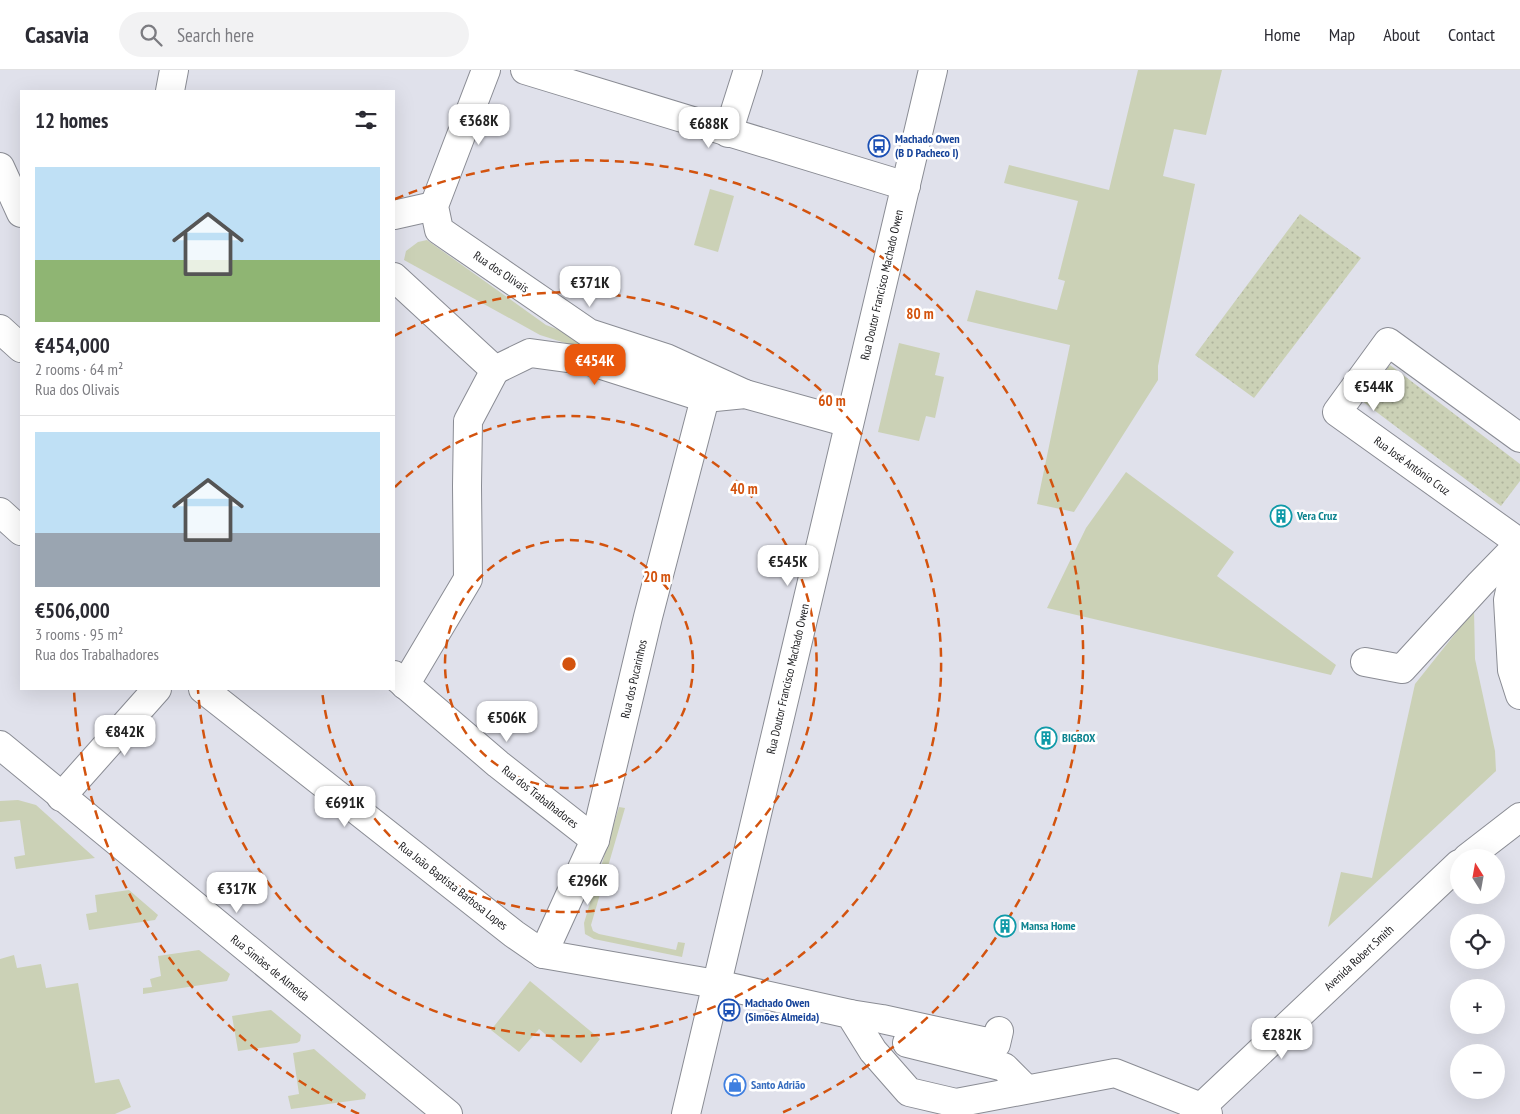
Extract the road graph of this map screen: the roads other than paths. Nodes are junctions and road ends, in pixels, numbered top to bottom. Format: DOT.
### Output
graph roads {
  1 [pos="174,70"];
  2 [pos="486,70"];
  3 [pos="525,70"];
  4 [pos="748,70"];
  5 [pos="933,70"];
  6 [pos="170,90"];
  7 [pos="728,133"];
  8 [pos="0,167"];
  9 [pos="906,186"];
  10 [pos="434,206"];
  11 [pos="20,211"];
  12 [pos="395,215"];
  13 [pos="395,278"];
  14 [pos="0,329"];
  15 [pos="20,347"];
  16 [pos="495,370"];
  17 [pos="745,394"];
  18 [pos="705,398"];
  19 [pos="850,423"];
  20 [pos="1520,438"];
  21 [pos="0,512"];
  22 [pos="20,530"];
  23 [pos="1520,543"];
  24 [pos="1365,662"];
  25 [pos="399,680"];
  26 [pos="156,690"];
  27 [pos="204,690"];
  28 [pos="1520,695"];
  29 [pos="0,745"];
  30 [pos="61,797"];
  31 [pos="1520,817"];
  32 [pos="595,840"];
  33 [pos="1479,849"];
  34 [pos="1450,873"];
  35 [pos="543,954"];
  36 [pos="716,984"];
  37 [pos="850,1014"];
  38 [pos="999,1031"];
  39 [pos="883,1036"];
  40 [pos="1026,1089"];
  41 [pos="1201,1112"];
  42 [pos="448,1114"];
  43 [pos="686,1114"];
  1 -- 6 [label="street"];
  2 -- 10 [label="street"];
  3 -- 7 [label="street"];
  4 -- 7 [label="street"];
  5 -- 9 [label="street, Rua Doutor Francisco Machado Owen"];
  7 -- 9 [label="street"];
  8 -- 11 [label="street"];
  9 -- 19 [label="street, Rua Doutor Francisco Machado Owen"];
  10 -- 12 [label="street"];
  10 -- 17 [label="street, Rua dos Olivais"];
  13 -- 16 [label="street"];
  14 -- 15 [label="street"];
  16 -- 18 [label="street, Rua dos Olivais"];
  16 -- 25 [label="street"];
  17 -- 18 [label="street, Rua dos Olivais"];
  17 -- 19 [label="street, Rua dos Olivais"];
  18 -- 32 [label="street, Rua dos Pucarinhos"];
  19 -- 36 [label="street, Rua Doutor Francisco Machado Owen"];
  20 -- 23 [label="street, Rua José António Cruz"];
  21 -- 22 [label="street"];
  23 -- 24 [label="street"];
  23 -- 28 [label="street"];
  25 -- 32 [label="street, Rua dos Trabalhadores"];
  26 -- 30 [label="street"];
  27 -- 35 [label="street, Rua João Baptista Barbosa Lopes"];
  29 -- 30 [label="street, Rua Simões de Almeida"];
  30 -- 42 [label="street, Rua Simões de Almeida"];
  31 -- 33 [label="street"];
  32 -- 35 [label="street, Rua dos Pucarinhos"];
  34 -- 41 [label="street, Avenida Robert Smith"];
  35 -- 36 [label="street, Rua João Baptista Barbosa Lopes"];
  36 -- 37 [label="street, Rua João Baptista Barbosa Lopes"];
  36 -- 43 [label="street, Rua Doutor Francisco Machado Owen"];
  37 -- 38 [label="street, Rua João Baptista Barbosa Lopes"];
  37 -- 40 [label="street"];
  39 -- 40 [label="street"];
  40 -- 41 [label="street"];
}
